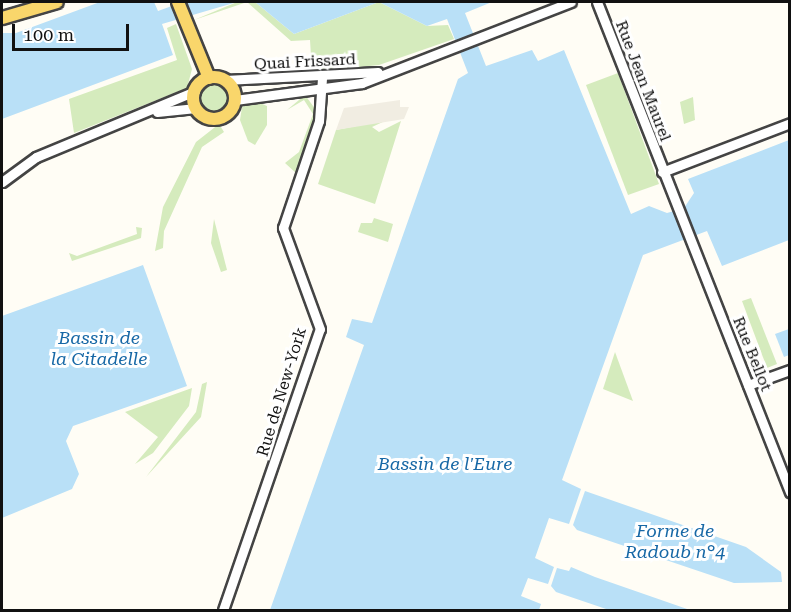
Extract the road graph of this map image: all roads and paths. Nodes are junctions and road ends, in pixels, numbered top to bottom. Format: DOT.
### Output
graph roads {
  1 [pos="57,2"];
  2 [pos="178,2"];
  3 [pos="571,2"];
  4 [pos="597,2"];
  5 [pos="2,18"];
  6 [pos="209,78"];
  7 [pos="225,80"];
  8 [pos="323,84"];
  9 [pos="195,91"];
  10 [pos="236,100"];
  11 [pos="196,108"];
  12 [pos="152,112"];
  13 [pos="789,123"];
  14 [pos="662,172"];
  15 [pos="2,182"];
  16 [pos="676,208"];
  17 [pos="789,370"];
  18 [pos="748,385"];
  19 [pos="789,492"];
  20 [pos="223,610"];
  1 -- 5 [label="main road"];
  2 -- 6 [label="main road"];
  3 -- 8 [label="street, Quai Frissard"];
  4 -- 14 [label="street, Rue Jean Maurel"];
  6 -- 7 [label="main road"];
  6 -- 9 [label="main road"];
  7 -- 8 [label="street, Quai Frissard"];
  7 -- 10 [label="main road"];
  8 -- 10 [label="street, Quai Frissard"];
  8 -- 20 [label="street, Rue de New-York"];
  9 -- 11 [label="main road"];
  9 -- 12 [label="street"];
  10 -- 11 [label="main road"];
  11 -- 12 [label="street"];
  12 -- 15 [label="street"];
  13 -- 14 [label="street"];
  14 -- 16 [label="street, Rue Jean Maurel"];
  16 -- 18 [label="street, Rue Bellot"];
  17 -- 18 [label="street"];
  18 -- 19 [label="street, Rue Bellot"];
}
